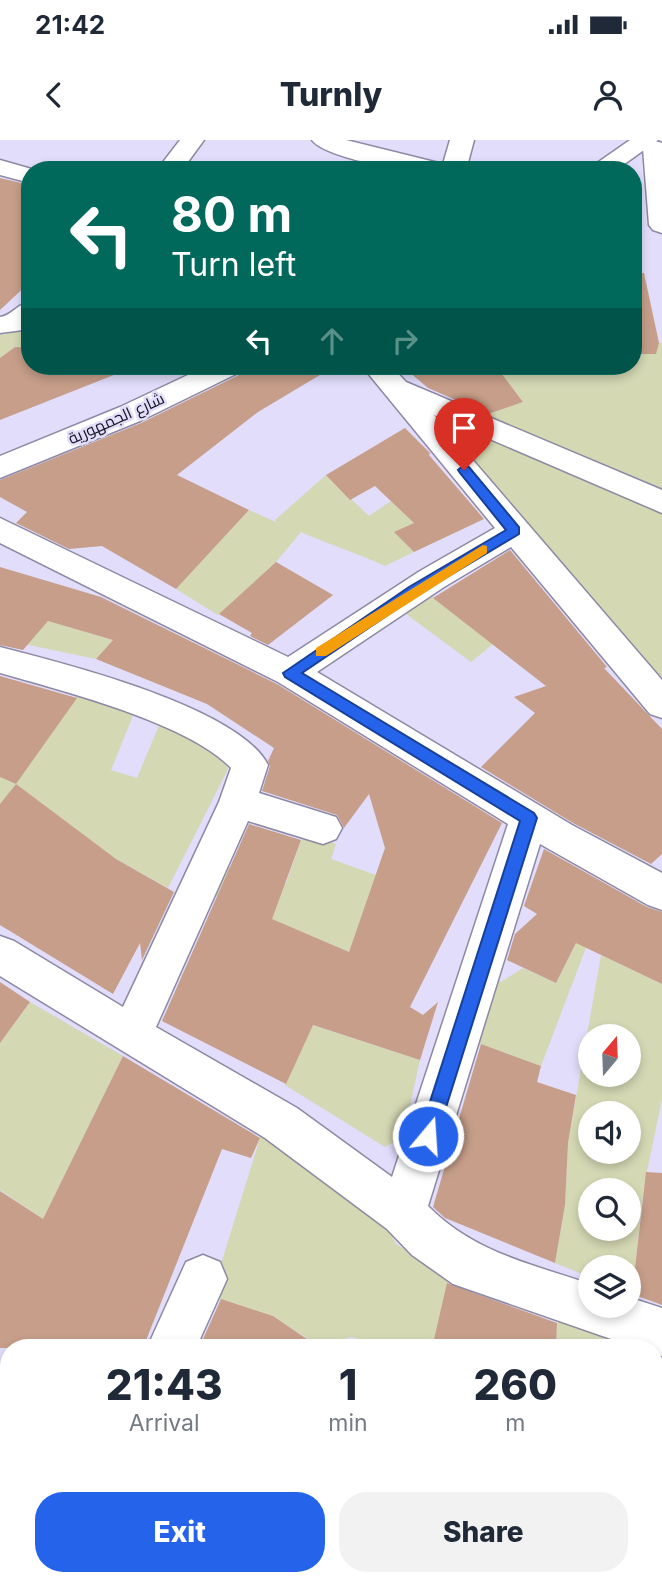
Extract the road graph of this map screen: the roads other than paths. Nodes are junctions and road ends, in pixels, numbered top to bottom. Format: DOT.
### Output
graph roads {
  1 [pos="192,140"];
  2 [pos="324,140"];
  3 [pos="462,140"];
  4 [pos="651,146"];
  5 [pos="176,161"];
  6 [pos="398,161"];
  7 [pos="457,161"];
  8 [pos="618,161"];
  9 [pos="0,167"];
  10 [pos="21,173"];
  11 [pos="662,225"];
  12 [pos="21,317"];
  13 [pos="0,325"];
  14 [pos="211,375"];
  15 [pos="385,375"];
  16 [pos="398,388"];
  17 [pos="0,468"];
  18 [pos="662,502"];
  19 [pos="0,530"];
  20 [pos="514,531"];
  21 [pos="0,660"];
  22 [pos="290,673"];
  23 [pos="662,704"];
  24 [pos="238,802"];
  25 [pos="529,818"];
  26 [pos="323,828"];
  27 [pos="662,894"];
  28 [pos="0,954"];
  29 [pos="131,1035"];
  30 [pos="403,1213"];
  31 [pos="203,1279"];
  32 [pos="662,1332"];
  33 [pos="175,1339"];
  1 -- 5 [label="street"];
  2 -- 6 [label="street"];
  3 -- 7 [label="street"];
  4 -- 8 [label="street"];
  4 -- 11 [label="street"];
  9 -- 10 [label="street"];
  12 -- 13 [label="street"];
  14 -- 17 [label="street, شارع الجمهورية"];
  15 -- 16 [label="street"];
  16 -- 18 [label="street"];
  16 -- 20 [label="street"];
  19 -- 22 [label="street"];
  20 -- 22 [label="street"];
  20 -- 23 [label="street"];
  21 -- 24 [label="street"];
  22 -- 25 [label="street"];
  24 -- 26 [label="street"];
  24 -- 29 [label="street"];
  25 -- 27 [label="street"];
  25 -- 30 [label="street"];
  28 -- 29 [label="street"];
  29 -- 30 [label="street"];
  30 -- 32 [label="street"];
  31 -- 33 [label="street"];
}
